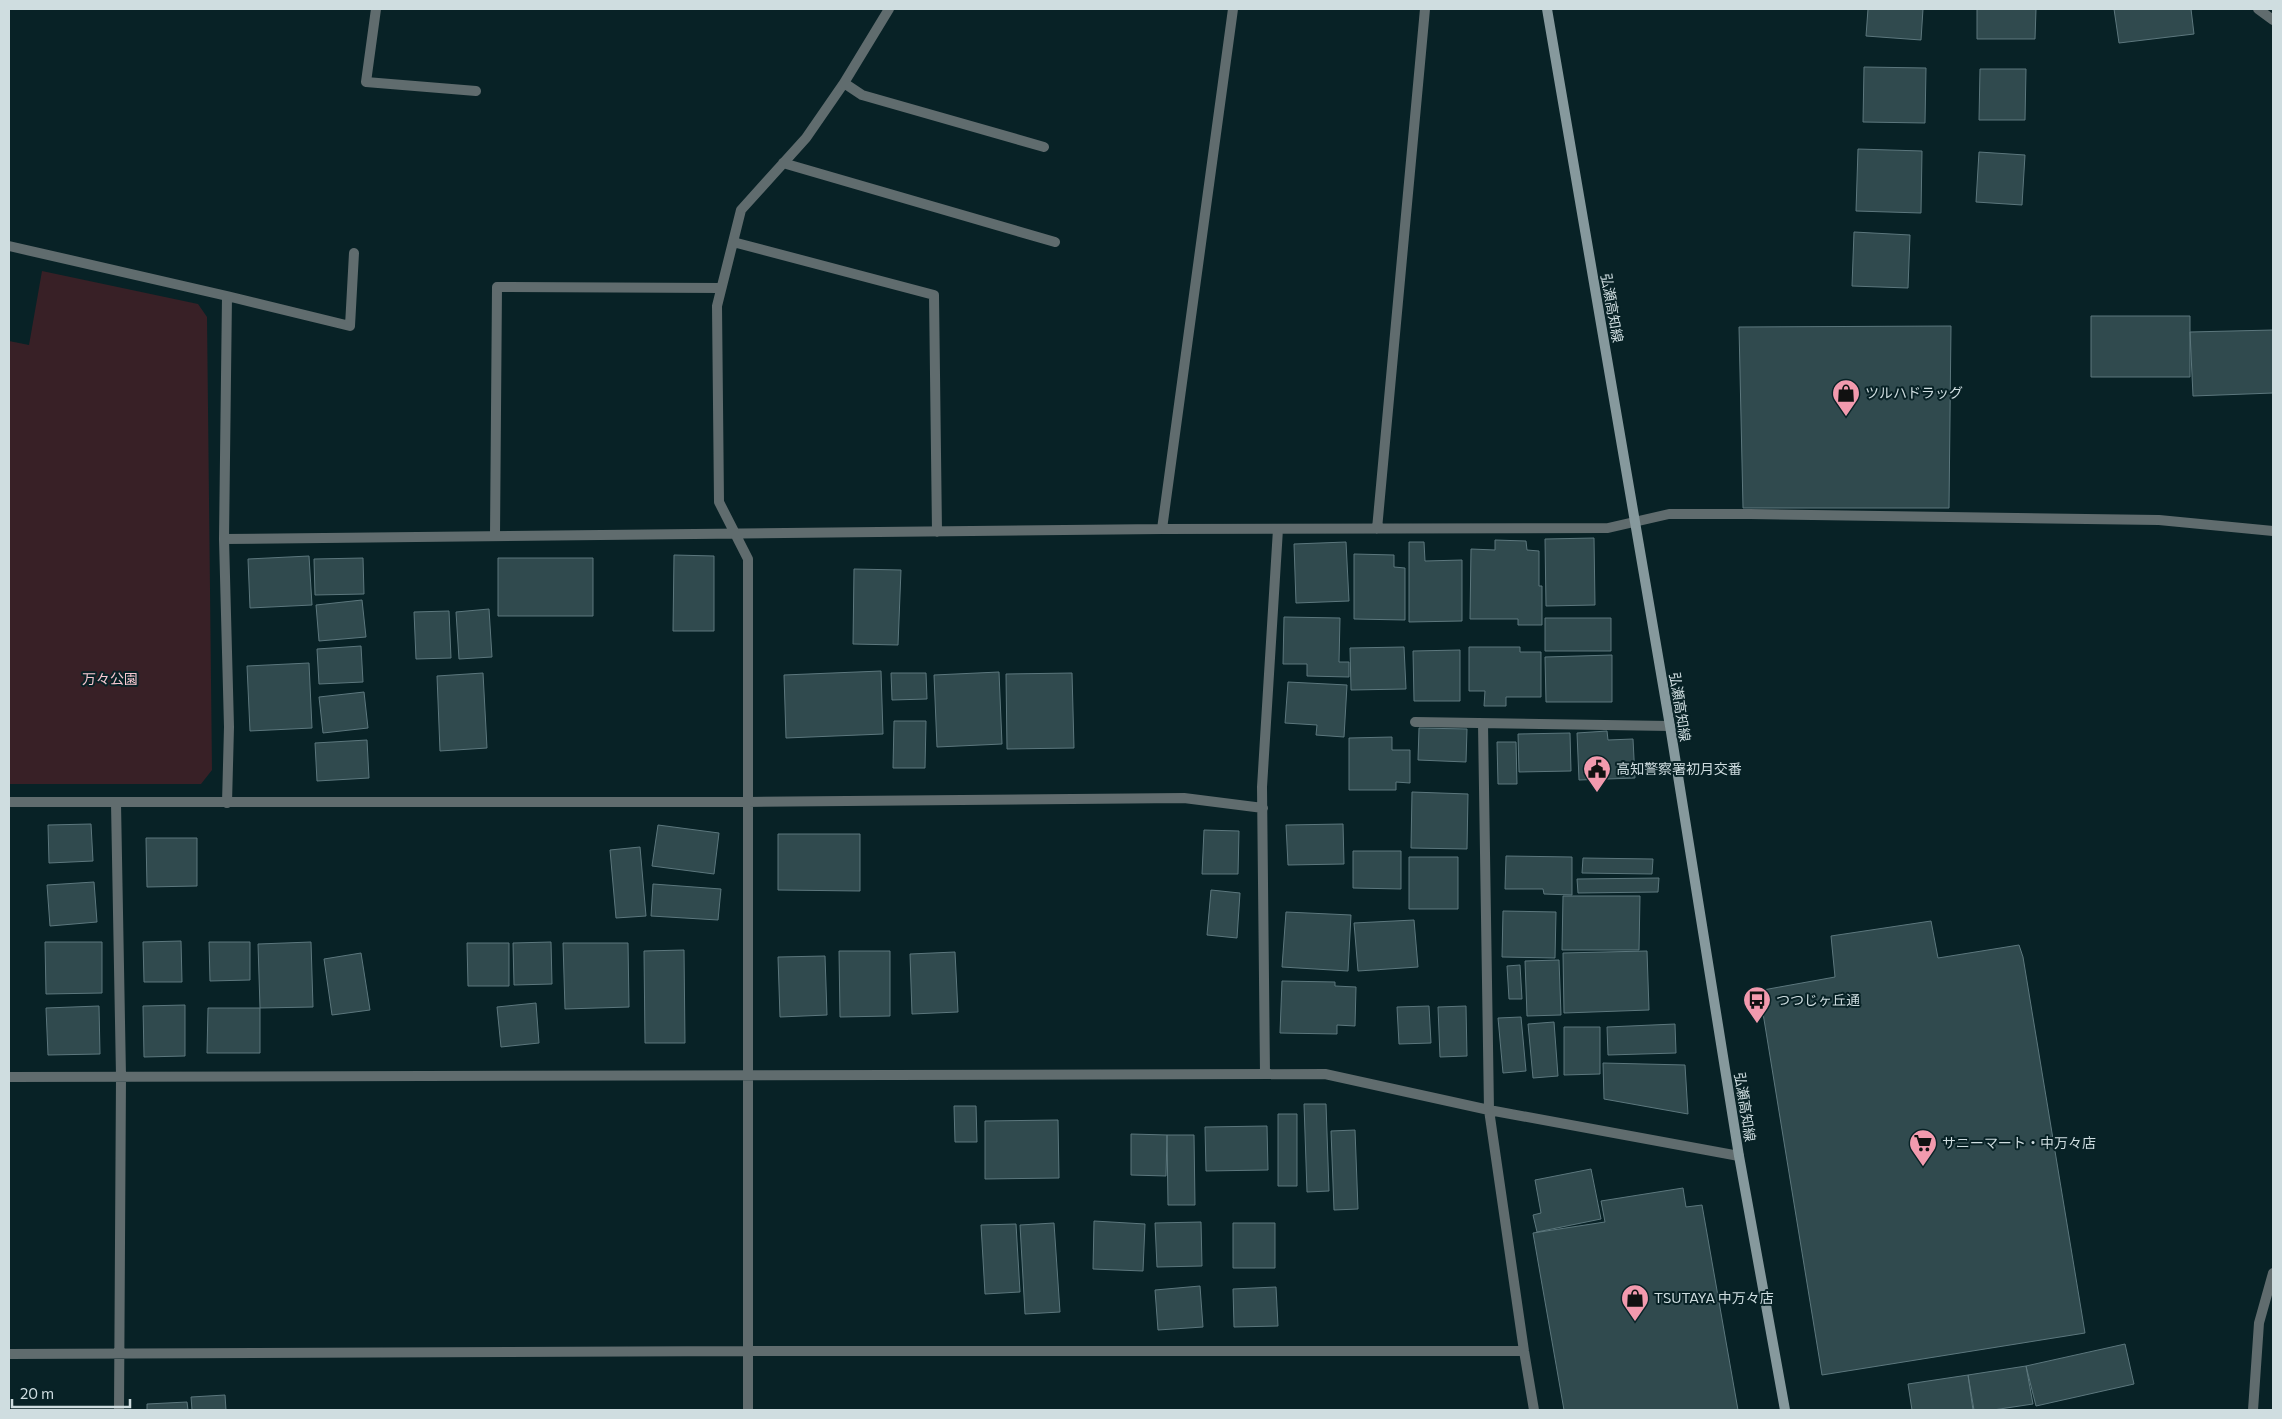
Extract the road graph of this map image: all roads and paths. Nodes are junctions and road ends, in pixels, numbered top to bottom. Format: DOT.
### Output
graph roads {
  1 [pos="376,9"];
  2 [pos="889,9"];
  3 [pos="1234,9"];
  4 [pos="1425,9"];
  5 [pos="1547,9"];
  6 [pos="2258,9"];
  7 [pos="2273,20"];
  8 [pos="844,83"];
  9 [pos="476,91"];
  10 [pos="1044,147"];
  11 [pos="783,163"];
  12 [pos="733,242"];
  13 [pos="1055,242"];
  14 [pos="9,246"];
  15 [pos="354,253"];
  16 [pos="721,288"];
  17 [pos="227,296"];
  18 [pos="1635,522"];
  19 [pos="1162,529"];
  20 [pos="1278,529"];
  21 [pos="1377,529"];
  22 [pos="2273,531"];
  23 [pos="937,532"];
  24 [pos="736,533"];
  25 [pos="495,536"];
  26 [pos="224,539"];
  27 [pos="1415,722"];
  28 [pos="1483,724"];
  29 [pos="1670,726"];
  30 [pos="9,802"];
  31 [pos="748,802"];
  32 [pos="116,803"];
  33 [pos="227,803"];
  34 [pos="1263,808"];
  35 [pos="1265,1074"];
  36 [pos="121,1076"];
  37 [pos="748,1076"];
  38 [pos="9,1077"];
  39 [pos="1489,1110"];
  40 [pos="1739,1156"];
  41 [pos="2273,1273"];
  42 [pos="748,1351"];
  43 [pos="1524,1351"];
  44 [pos="9,1354"];
  45 [pos="120,1355"];
  46 [pos="119,1410"];
  47 [pos="748,1410"];
  48 [pos="1534,1410"];
  49 [pos="1785,1410"];
  50 [pos="2253,1410"];
  1 -- 9 [label="street"];
  2 -- 8 [label="street"];
  3 -- 19 [label="street"];
  4 -- 21 [label="street"];
  5 -- 18 [label="main road, 弘瀬高知線"];
  6 -- 7 [label="street"];
  8 -- 10 [label="street"];
  8 -- 11 [label="street"];
  11 -- 12 [label="street"];
  11 -- 13 [label="street"];
  12 -- 16 [label="street"];
  12 -- 23 [label="street"];
  14 -- 17 [label="street"];
  15 -- 17 [label="street"];
  16 -- 24 [label="street"];
  16 -- 25 [label="street"];
  17 -- 26 [label="street"];
  18 -- 21 [label="street"];
  18 -- 22 [label="street"];
  18 -- 29 [label="main road, 弘瀬高知線"];
  19 -- 20 [label="street"];
  19 -- 23 [label="street"];
  20 -- 21 [label="street"];
  20 -- 34 [label="street"];
  23 -- 24 [label="street"];
  24 -- 25 [label="street"];
  24 -- 31 [label="street"];
  25 -- 26 [label="street"];
  26 -- 33 [label="street"];
  27 -- 28 [label="street"];
  28 -- 29 [label="street"];
  28 -- 39 [label="street"];
  29 -- 40 [label="main road, 弘瀬高知線"];
  30 -- 32 [label="street"];
  31 -- 33 [label="street"];
  31 -- 34 [label="street"];
  31 -- 37 [label="street"];
  32 -- 33 [label="street"];
  32 -- 36 [label="street"];
  34 -- 35 [label="street"];
  35 -- 37 [label="street"];
  35 -- 39 [label="street"];
  36 -- 37 [label="street"];
  36 -- 38 [label="street"];
  36 -- 45 [label="street"];
  37 -- 42 [label="street"];
  39 -- 40 [label="street"];
  39 -- 43 [label="street"];
  40 -- 49 [label="main road, 弘瀬高知線"];
  41 -- 50 [label="street"];
  42 -- 43 [label="street"];
  42 -- 45 [label="street"];
  42 -- 47 [label="street"];
  43 -- 48 [label="street"];
  44 -- 45 [label="street"];
  45 -- 46 [label="street"];
}
